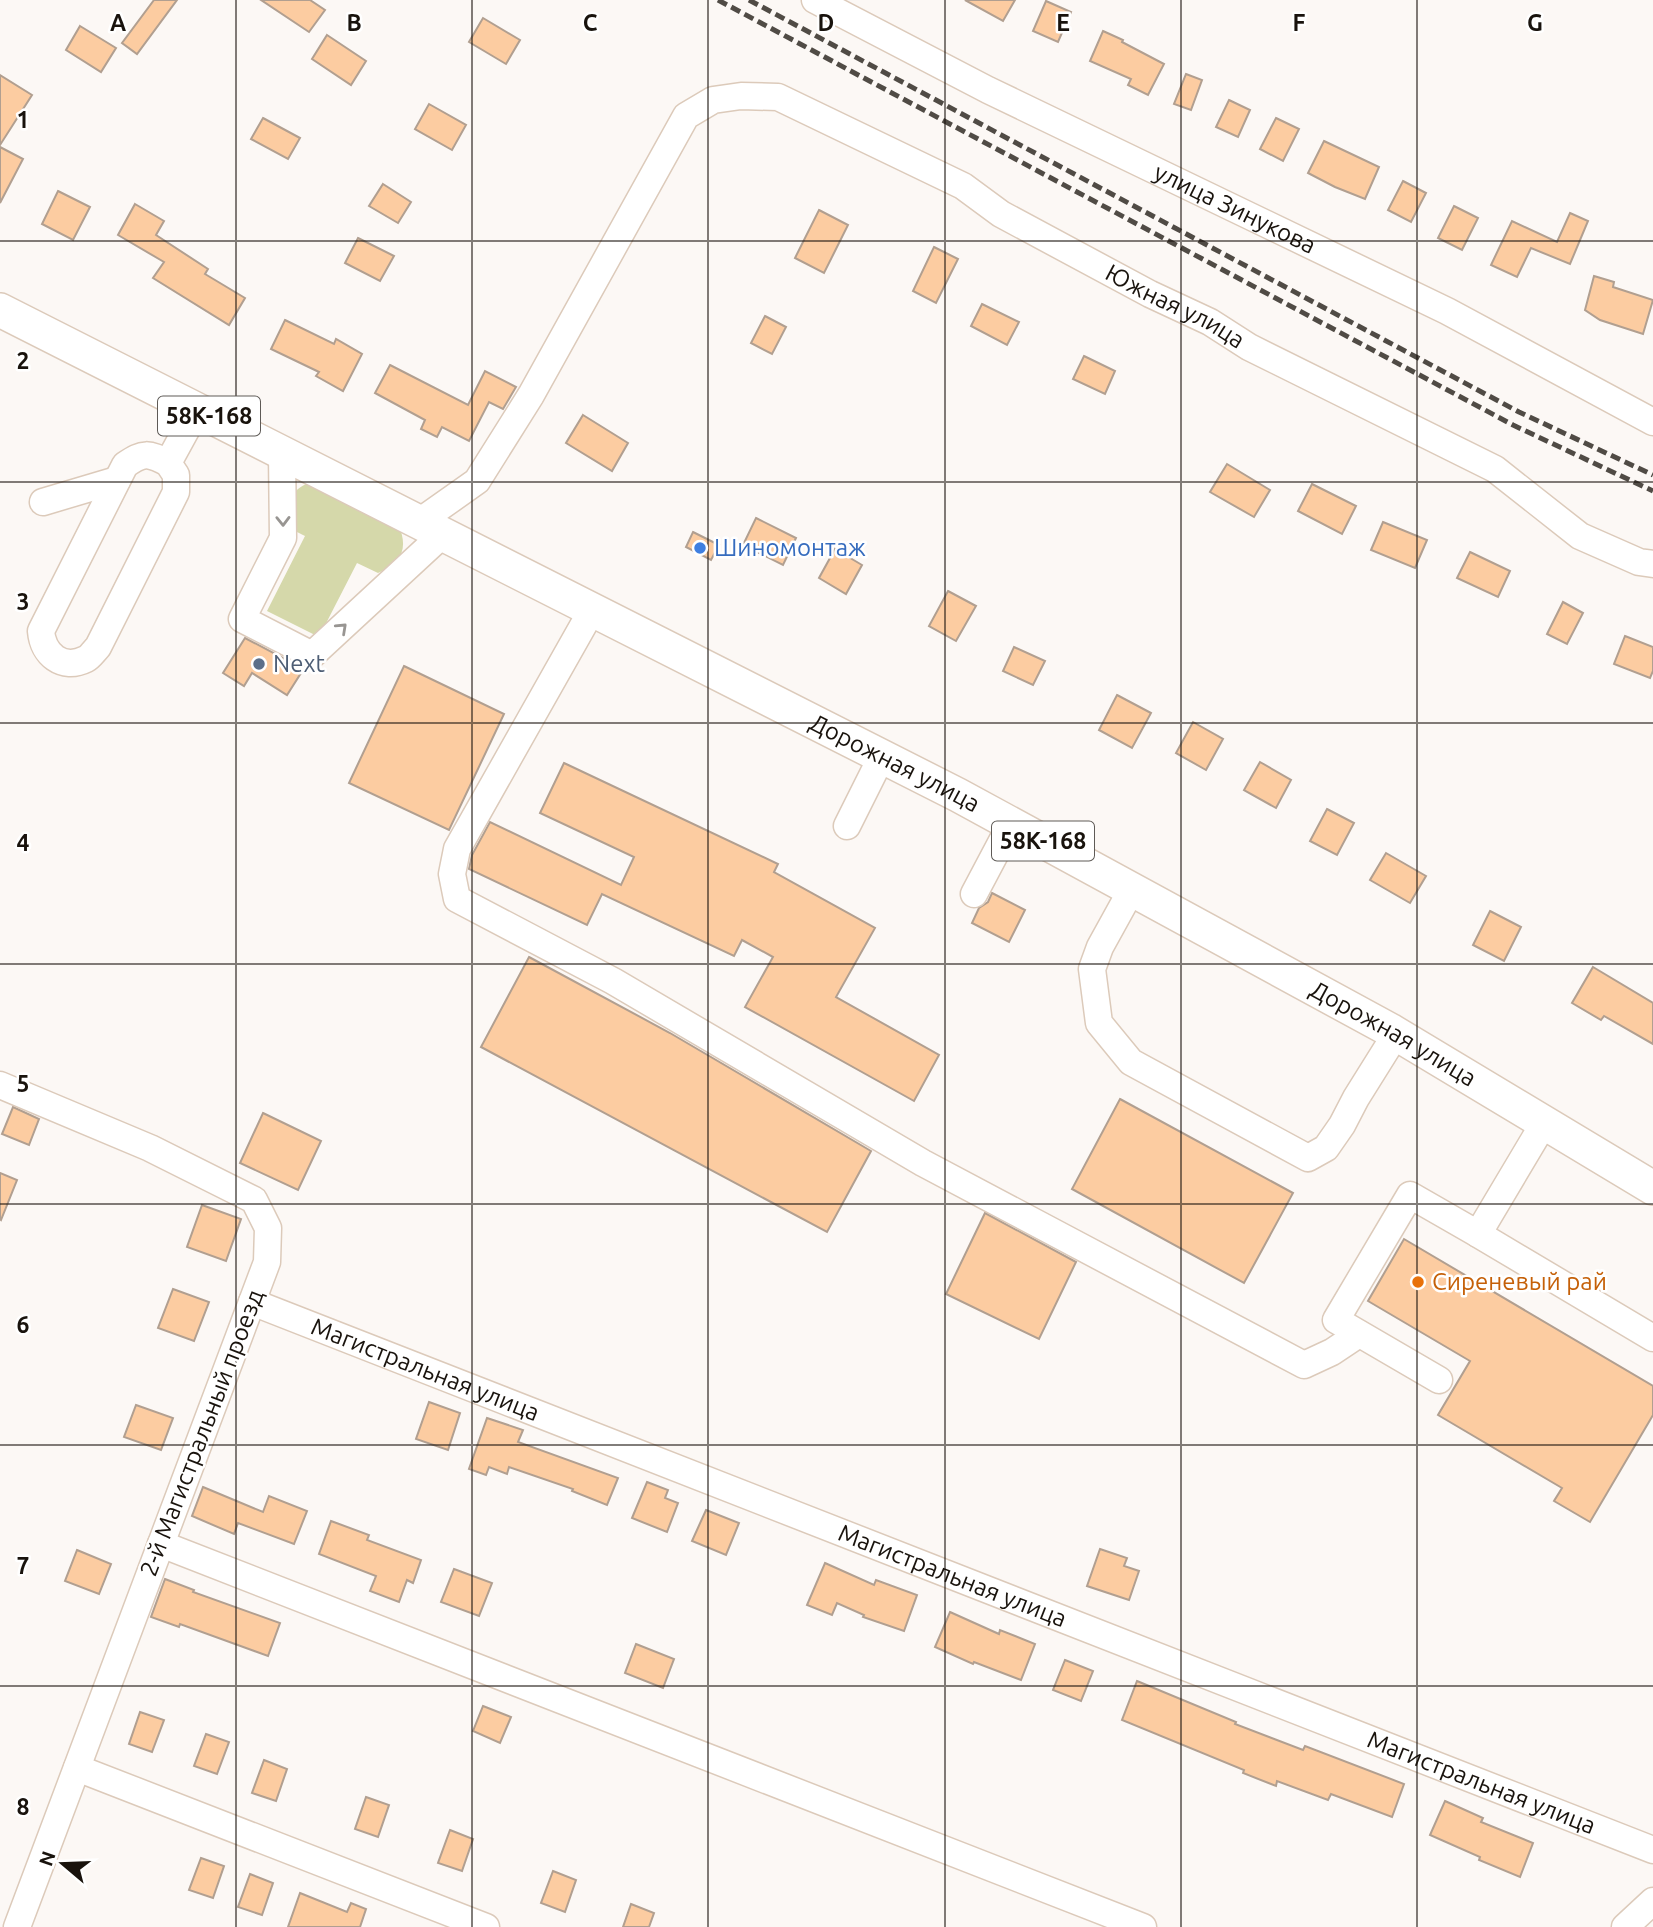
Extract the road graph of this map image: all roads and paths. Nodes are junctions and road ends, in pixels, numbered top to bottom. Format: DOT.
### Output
graph roads {
  1 [pos="815,0"];
  2 [pos="0,310"];
  3 [pos="197,410"];
  4 [pos="1653,422"];
  5 [pos="282,453"];
  6 [pos="168,463"];
  7 [pos="117,480"];
  8 [pos="43,502"];
  9 [pos="431,528"];
  10 [pos="1653,564"];
  11 [pos="592,610"];
  12 [pos="882,756"];
  13 [pos="1011,824"];
  14 [pos="847,826"];
  15 [pos="1132,889"];
  16 [pos="974,894"];
  17 [pos="1396,1034"];
  18 [pos="0,1086"];
  19 [pos="1544,1123"];
  20 [pos="1653,1188"];
  21 [pos="1478,1234"];
  22 [pos="252,1301"];
  23 [pos="1359,1334"];
  24 [pos="1653,1338"];
  25 [pos="1439,1380"];
  26 [pos="161,1544"];
  27 [pos="76,1768"];
  28 [pos="1653,1850"];
  29 [pos="1653,1901"];
  30 [pos="17,1927"];
  31 [pos="486,1927"];
  32 [pos="1143,1927"];
  33 [pos="1625,1927"];
  1 -- 4 [label="street, улица Зинукова"];
  2 -- 3 [label="main road, 58К-168"];
  3 -- 5 [label="main road, 58К-168"];
  3 -- 6 [label="street"];
  5 -- 9 [label="main road, 58К-168"];
  5 -- 9 [label="street, one-way"];
  6 -- 7 [label="street"];
  6 -- 7 [label="street"];
  7 -- 8 [label="street"];
  9 -- 10 [label="street, Южная улица"];
  9 -- 11 [label="main road, Дорожная улица / 58К-168"];
  11 -- 12 [label="main road, Дорожная улица / 58К-168"];
  11 -- 23 [label="street"];
  12 -- 13 [label="main road, Дорожная улица / 58К-168"];
  12 -- 14 [label="street"];
  13 -- 15 [label="main road, Дорожная улица / 58К-168"];
  13 -- 16 [label="street"];
  15 -- 17 [label="main road, Дорожная улица / 58К-168"];
  15 -- 17 [label="street"];
  17 -- 19 [label="main road, Дорожная улица / 58К-168"];
  18 -- 22 [label="street, 2-й Магистральный проезд"];
  19 -- 20 [label="main road, Дорожная улица / 58К-168"];
  19 -- 21 [label="street"];
  21 -- 23 [label="street"];
  21 -- 24 [label="street"];
  22 -- 26 [label="street, 2-й Магистральный проезд"];
  22 -- 28 [label="street, Магистральная улица"];
  23 -- 25 [label="street"];
  26 -- 27 [label="street, 2-й Магистральный проезд"];
  26 -- 32 [label="street"];
  27 -- 30 [label="street, 2-й Магистральный проезд"];
  27 -- 31 [label="street"];
  29 -- 33 [label="street"];
}
